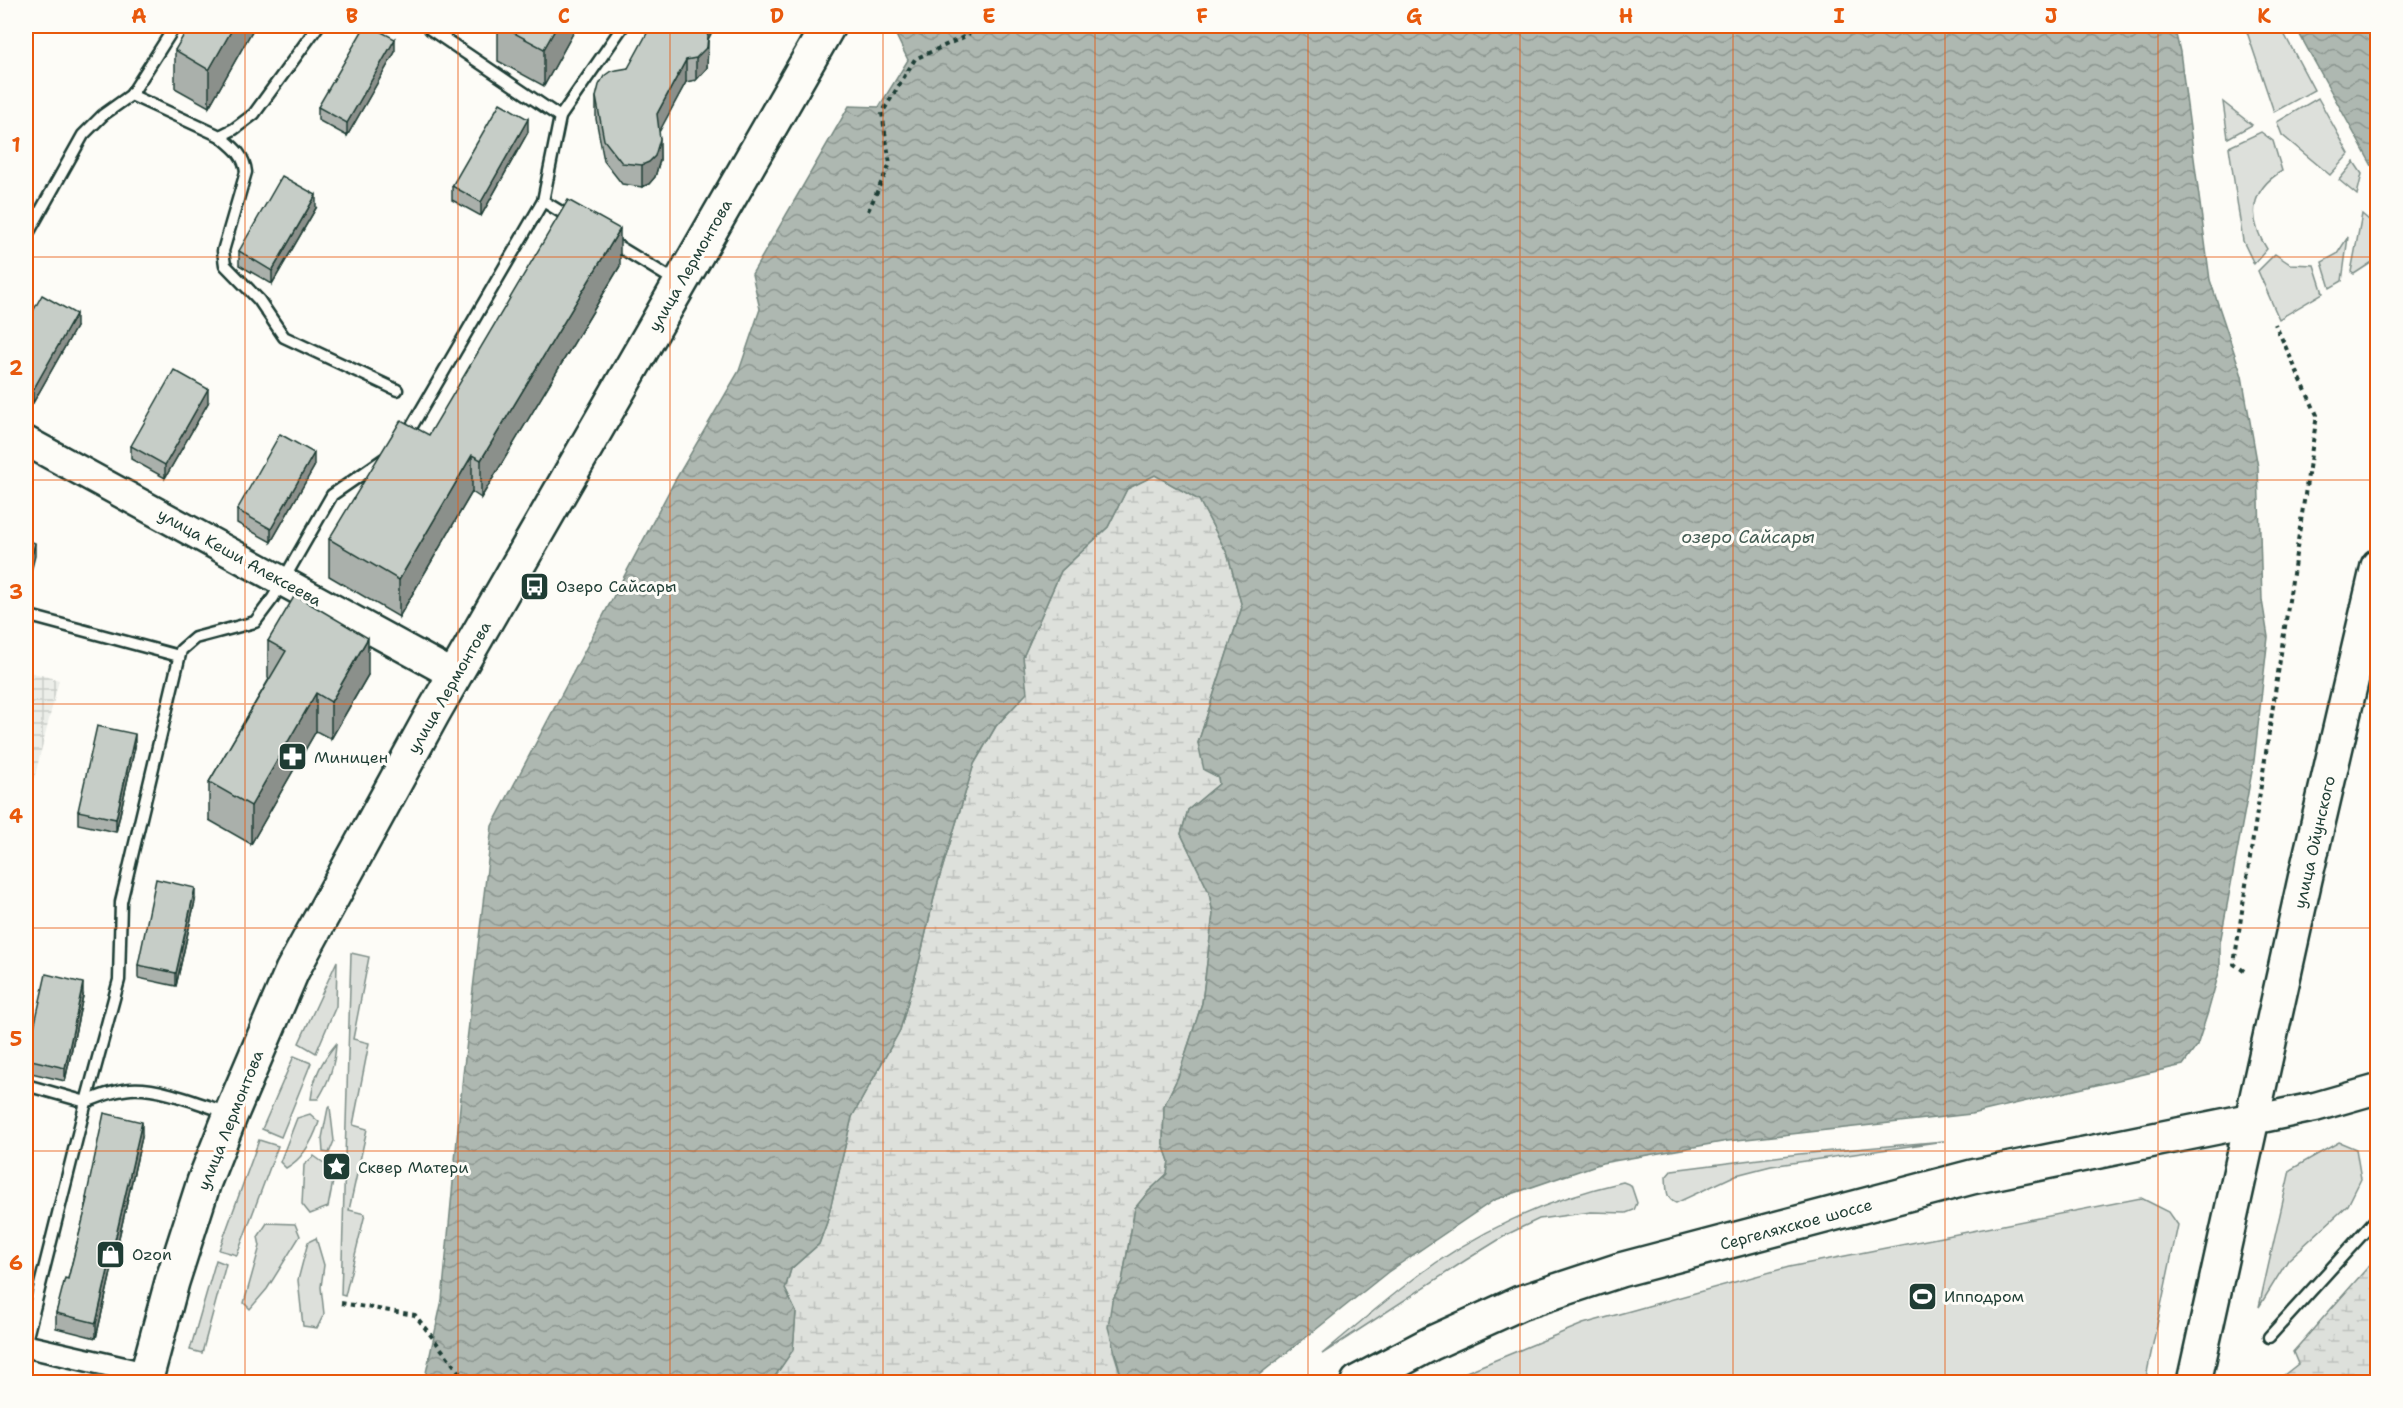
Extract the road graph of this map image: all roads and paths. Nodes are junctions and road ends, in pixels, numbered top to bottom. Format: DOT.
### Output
graph roads {
  1 [pos="175,26"];
  2 [pos="318,26"];
  3 [pos="432,26"];
  4 [pos="623,26"];
  5 [pos="828,26"];
  6 [pos="974,26"];
  7 [pos="130,95"];
  8 [pos="560,117"];
  9 [pos="220,135"];
  10 [pos="543,201"];
  11 [pos="868,212"];
  12 [pos="582,225"];
  13 [pos="602,236"];
  14 [pos="26,237"];
  15 [pos="680,283"];
  16 [pos="2275,324"];
  17 [pos="397,390"];
  18 [pos="26,441"];
  19 [pos="400,447"];
  20 [pos="390,454"];
  21 [pos="2378,566"];
  22 [pos="284,580"];
  23 [pos="26,615"];
  24 [pos="179,656"];
  25 [pos="454,675"];
  26 [pos="2244,971"];
  27 [pos="26,1085"];
  28 [pos="2378,1089"];
  29 [pos="86,1102"];
  30 [pos="231,1114"];
  31 [pos="2252,1120"];
  32 [pos="2378,1217"];
  33 [pos="341,1303"];
  34 [pos="2269,1337"];
  35 [pos="26,1343"];
  36 [pos="146,1378"];
  37 [pos="467,1383"];
  38 [pos="1358,1383"];
  39 [pos="2194,1383"];
  1 -- 7 [label="lane"];
  2 -- 9 [label="lane"];
  3 -- 8 [label="lane"];
  4 -- 8 [label="lane"];
  5 -- 15 [label="main road, улица Лермонтова"];
  6 -- 11 [label="path"];
  7 -- 9 [label="lane"];
  7 -- 14 [label="lane"];
  8 -- 10 [label="lane"];
  9 -- 17 [label="lane"];
  10 -- 12 [label="lane"];
  10 -- 19 [label="lane"];
  13 -- 15 [label="lane"];
  15 -- 25 [label="main road, улица Лермонтова"];
  16 -- 26 [label="path"];
  18 -- 22 [label="main road, улица Кеши Алексеева"];
  20 -- 22 [label="lane"];
  21 -- 31 [label="main road, улица Ойунского"];
  22 -- 24 [label="lane"];
  22 -- 25 [label="main road, улица Кеши Алексеева"];
  23 -- 24 [label="lane"];
  24 -- 29 [label="lane"];
  25 -- 30 [label="main road, улица Лермонтова"];
  27 -- 29 [label="lane"];
  28 -- 31 [label="main road"];
  29 -- 30 [label="lane"];
  29 -- 35 [label="lane"];
  30 -- 36 [label="main road, улица Лермонтова"];
  31 -- 38 [label="main road, Сергеляхское шоссе"];
  31 -- 39 [label="main road, улица Ойунского"];
  32 -- 34 [label="lane"];
  33 -- 37 [label="path"];
  35 -- 36 [label="street"];
}
